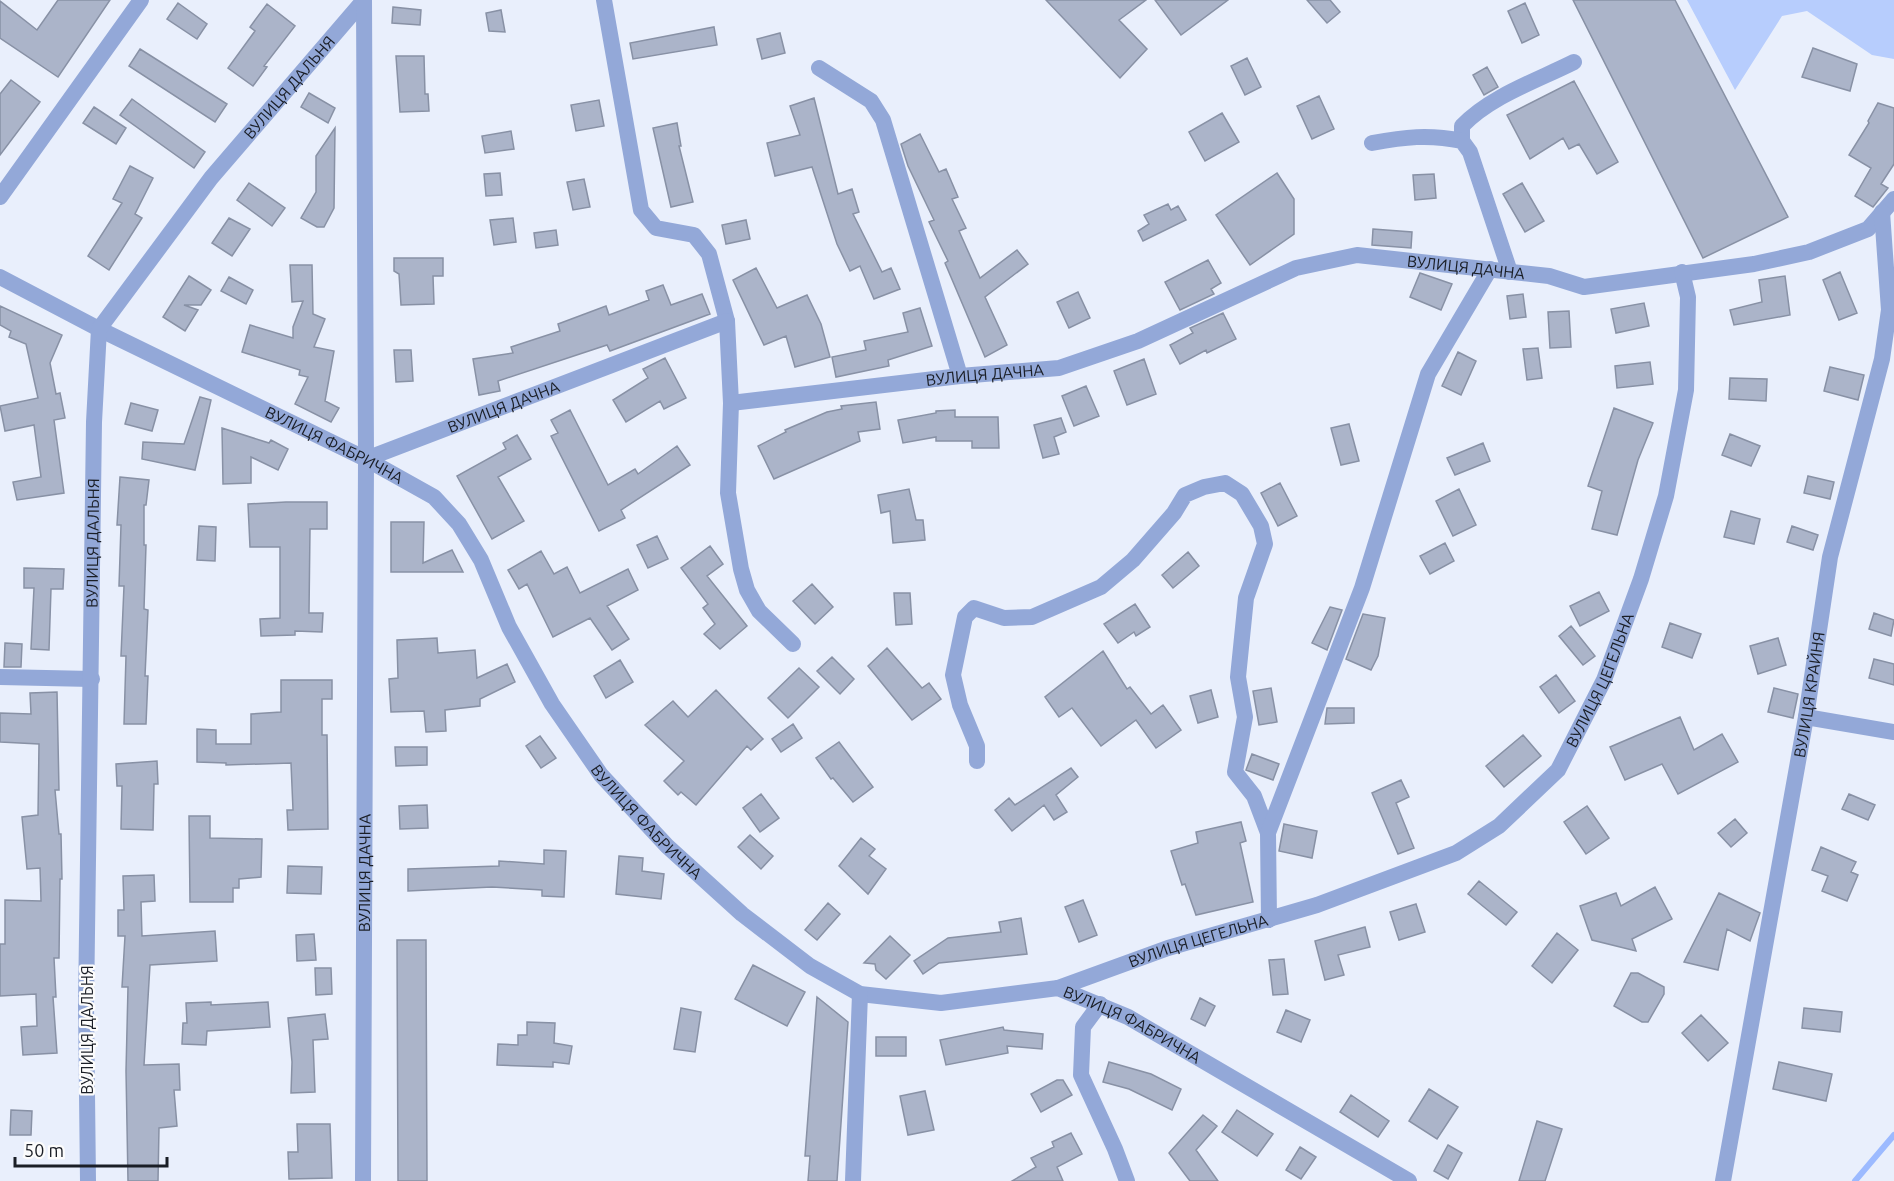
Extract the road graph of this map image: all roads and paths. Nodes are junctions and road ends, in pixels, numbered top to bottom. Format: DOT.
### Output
graph roads {
  1 [pos="141,0"];
  2 [pos="364,0"];
  3 [pos="604,0"];
  4 [pos="1574,62"];
  5 [pos="819,69"];
  6 [pos="1462,141"];
  7 [pos="1372,143"];
  8 [pos="0,197"];
  9 [pos="1894,199"];
  10 [pos="1882,212"];
  11 [pos="1490,269"];
  12 [pos="1510,272"];
  13 [pos="1682,272"];
  14 [pos="0,277"];
  15 [pos="727,321"];
  16 [pos="99,329"];
  17 [pos="960,376"];
  18 [pos="731,403"];
  19 [pos="366,459"];
  20 [pos="793,644"];
  21 [pos="0,677"];
  22 [pos="92,679"];
  23 [pos="1806,717"];
  24 [pos="1894,732"];
  25 [pos="977,761"];
  26 [pos="1268,833"];
  27 [pos="1269,920"];
  28 [pos="1058,988"];
  29 [pos="861,994"];
  30 [pos="1100,1004"];
  31 [pos="88,1181"];
  32 [pos="363,1181"];
  33 [pos="853,1181"];
  34 [pos="1127,1181"];
  35 [pos="1409,1181"];
  36 [pos="1723,1181"];
  1 -- 8 [label="street"];
  2 -- 16 [label="street, ВУЛИЦЯ ДАЛЬНЯ"];
  2 -- 19 [label="street, ВУЛИЦЯ ДАЧНА"];
  3 -- 15 [label="street"];
  4 -- 6 [label="street"];
  5 -- 17 [label="street"];
  6 -- 7 [label="street"];
  6 -- 12 [label="street"];
  9 -- 10 [label="street"];
  10 -- 13 [label="street"];
  10 -- 23 [label="street, ВУЛИЦЯ КРАЙНЯ"];
  11 -- 12 [label="street, ВУЛИЦЯ ДАЧНА"];
  11 -- 17 [label="street, ВУЛИЦЯ ДАЧНА"];
  11 -- 26 [label="street"];
  12 -- 13 [label="street, ВУЛИЦЯ ДАЧНА"];
  13 -- 27 [label="street, ВУЛИЦЯ ЦЕГЕЛЬНА"];
  14 -- 16 [label="street, ВУЛИЦЯ ФАБРИЧНА"];
  15 -- 18 [label="street"];
  15 -- 19 [label="street, ВУЛИЦЯ ДАЧНА"];
  16 -- 19 [label="street, ВУЛИЦЯ ФАБРИЧНА"];
  16 -- 22 [label="street, ВУЛИЦЯ ДАЛЬНЯ"];
  17 -- 18 [label="street, ВУЛИЦЯ ДАЧНА"];
  18 -- 20 [label="street"];
  19 -- 29 [label="street, ВУЛИЦЯ ФАБРИЧНА"];
  19 -- 32 [label="street, ВУЛИЦЯ ДАЧНА"];
  21 -- 22 [label="street"];
  22 -- 31 [label="street, ВУЛИЦЯ ДАЛЬНЯ"];
  23 -- 24 [label="street"];
  23 -- 36 [label="street, ВУЛИЦЯ КРАЙНЯ"];
  25 -- 26 [label="street"];
  26 -- 27 [label="street"];
  27 -- 28 [label="street, ВУЛИЦЯ ЦЕГЕЛЬНА"];
  28 -- 29 [label="street, ВУЛИЦЯ ФАБРИЧНА"];
  28 -- 30 [label="street, ВУЛИЦЯ ФАБРИЧНА"];
  29 -- 33 [label="street"];
  30 -- 34 [label="street"];
  30 -- 35 [label="street, ВУЛИЦЯ ФАБРИЧНА"];
}
